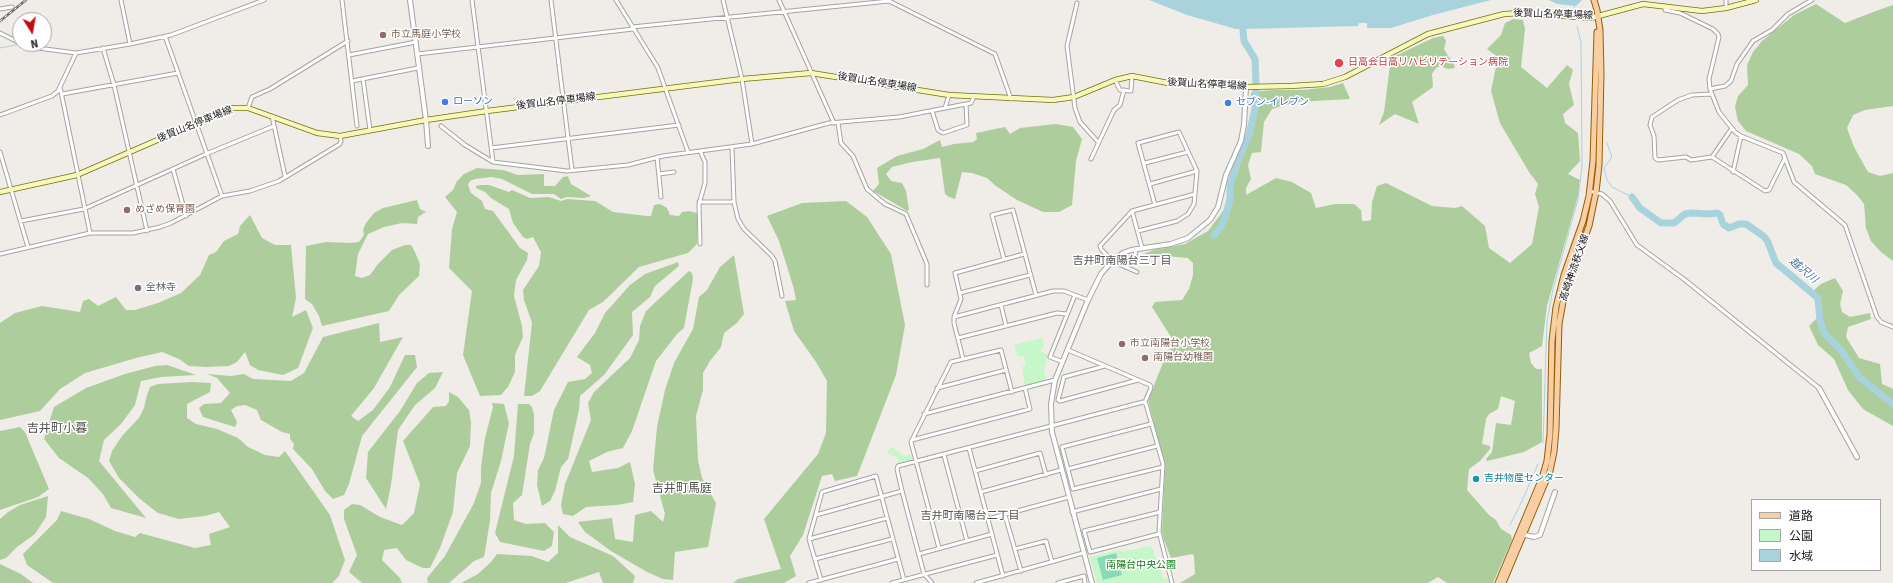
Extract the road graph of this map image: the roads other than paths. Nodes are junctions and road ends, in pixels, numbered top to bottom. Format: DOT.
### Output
graph roads {
  1 [pos="121,0"];
  2 [pos="264,0"];
  3 [pos="342,0"];
  4 [pos="410,0"];
  5 [pos="472,0"];
  6 [pos="551,0"];
  7 [pos="616,0"];
  8 [pos="723,0"];
  9 [pos="779,0"];
  10 [pos="1594,0"];
  11 [pos="1726,0"];
  12 [pos="1756,0"];
  13 [pos="1812,0"];
  14 [pos="1077,3"];
  15 [pos="1665,6"];
  16 [pos="12,7"];
  17 [pos="1726,8"];
  18 [pos="0,9"];
  19 [pos="784,11"];
  20 [pos="726,16"];
  21 [pos="1598,17"];
  22 [pos="633,28"];
  23 [pos="0,33"];
  24 [pos="165,36"];
  25 [pos="555,38"];
  26 [pos="12,39"];
  27 [pos="348,41"];
  28 [pos="416,42"];
  29 [pos="130,44"];
  30 [pos="479,46"];
  31 [pos="103,48"];
  32 [pos="52,50"];
  33 [pos="76,53"];
  34 [pos="417,54"];
  35 [pos="349,55"];
  36 [pos="418,68"];
  37 [pos="812,73"];
  38 [pos="178,74"];
  39 [pos="1132,76"];
  40 [pos="363,79"];
  41 [pos="742,79"];
  42 [pos="1115,80"];
  43 [pos="352,81"];
  44 [pos="114,85"];
  45 [pos="60,86"];
  46 [pos="1246,87"];
  47 [pos="667,88"];
  48 [pos="1710,89"];
  49 [pos="1124,90"];
  50 [pos="62,94"];
  51 [pos="1711,94"];
  52 [pos="949,95"];
  53 [pos="974,97"];
  54 [pos="1074,97"];
  55 [pos="1011,99"];
  56 [pos="565,100"];
  57 [pos="966,104"];
  58 [pos="248,108"];
  59 [pos="945,108"];
  60 [pos="487,111"];
  61 [pos="932,111"];
  62 [pos="0,115"];
  63 [pos="272,116"];
  64 [pos="426,120"];
  65 [pos="195,123"];
  66 [pos="836,123"];
  67 [pos="679,125"];
  68 [pos="274,126"];
  69 [pos="357,126"];
  70 [pos="441,126"];
  71 [pos="1732,128"];
  72 [pos="370,130"];
  73 [pos="340,136"];
  74 [pos="1741,136"];
  75 [pos="569,138"];
  76 [pos="1098,142"];
  77 [pos="752,144"];
  78 [pos="428,146"];
  79 [pos="732,147"];
  80 [pos="491,148"];
  81 [pos="700,151"];
  82 [pos="0,152"];
  83 [pos="688,152"];
  84 [pos="1188,152"];
  85 [pos="128,153"];
  86 [pos="206,154"];
  87 [pos="657,157"];
  88 [pos="1712,157"];
  89 [pos="1785,158"];
  90 [pos="1091,159"];
  91 [pos="493,162"];
  92 [pos="1145,163"];
  93 [pos="173,169"];
  94 [pos="572,170"];
  95 [pos="1197,171"];
  96 [pos="674,172"];
  97 [pos="1733,172"];
  98 [pos="659,174"];
  99 [pos="77,175"];
  100 [pos="286,176"];
  101 [pos="1150,184"];
  102 [pos="136,186"];
  103 [pos="10,189"];
  104 [pos="1589,191"];
  105 [pos="0,192"];
  106 [pos="1596,192"];
  107 [pos="1195,194"];
  108 [pos="222,196"];
  109 [pos="661,197"];
  110 [pos="699,202"];
  111 [pos="734,202"];
  112 [pos="1155,205"];
  113 [pos="84,208"];
  114 [pos="1132,211"];
  115 [pos="186,216"];
  116 [pos="21,221"];
  117 [pos="147,231"];
  118 [pos="1138,231"];
  119 [pos="90,233"];
  120 [pos="700,244"];
  121 [pos="28,247"];
  122 [pos="1142,248"];
  123 [pos="1136,249"];
  124 [pos="0,254"];
  125 [pos="1024,254"];
  126 [pos="1004,259"];
  127 [pos="1112,261"];
  128 [pos="1125,267"];
  129 [pos="1137,272"];
  130 [pos="1030,275"];
  131 [pos="927,285"];
  132 [pos="960,294"];
  133 [pos="1036,295"];
  134 [pos="1075,295"];
  135 [pos="782,296"];
  136 [pos="1088,300"];
  137 [pos="1001,305"];
  138 [pos="1067,314"];
  139 [pos="954,318"];
  140 [pos="1006,326"];
  141 [pos="1893,327"];
  142 [pos="958,338"];
  143 [pos="1068,350"];
  144 [pos="963,359"];
  145 [pos="1062,362"];
  146 [pos="1105,366"];
  147 [pos="1006,370"];
  148 [pos="1055,380"];
  149 [pos="1138,380"];
  150 [pos="937,388"];
  151 [pos="1025,388"];
  152 [pos="1819,388"];
  153 [pos="1012,392"];
  154 [pos="1145,402"];
  155 [pos="924,414"];
  156 [pos="1151,424"];
  157 [pos="1051,425"];
  158 [pos="912,440"];
  159 [pos="1157,446"];
  160 [pos="969,448"];
  161 [pos="944,454"];
  162 [pos="1857,457"];
  163 [pos="916,462"];
  164 [pos="1163,466"];
  165 [pos="1068,469"];
  166 [pos="1061,470"];
  167 [pos="975,471"];
  168 [pos="1046,475"];
  169 [pos="1162,489"];
  170 [pos="902,491"];
  171 [pos="981,492"];
  172 [pos="1555,492"];
  173 [pos="882,497"];
  174 [pos="1069,498"];
  175 [pos="1072,512"];
  176 [pos="1160,512"];
  177 [pos="816,515"];
  178 [pos="1005,515"];
  179 [pos="887,518"];
  180 [pos="988,519"];
  181 [pos="992,534"];
  182 [pos="1159,534"];
  183 [pos="1521,534"];
  184 [pos="892,538"];
  185 [pos="809,539"];
  186 [pos="967,541"];
  187 [pos="939,548"];
  188 [pos="1015,549"];
  189 [pos="1084,553"];
  190 [pos="919,554"];
  191 [pos="997,555"];
  192 [pos="815,559"];
  193 [pos="898,559"];
  194 [pos="1052,562"];
  195 [pos="1021,571"];
  196 [pos="924,574"];
  197 [pos="1003,576"];
  198 [pos="821,580"];
  199 [pos="904,580"];
  200 [pos="809,583"];
  201 [pos="892,583"];
  202 [pos="932,583"];
  203 [pos="976,583"];
  204 [pos="1058,583"];
  205 [pos="1085,583"];
  206 [pos="1092,583"];
  207 [pos="1172,583"];
  208 [pos="1498,583"];
  209 [pos="1503,583"];
  1 -- 29 [label="street"];
  2 -- 24 [label="street"];
  3 -- 27 [label="street"];
  4 -- 28 [label="street"];
  5 -- 30 [label="street"];
  6 -- 25 [label="street"];
  7 -- 22 [label="street"];
  8 -- 20 [label="street"];
  9 -- 19 [label="street"];
  10 -- 21 [label="main road, 高崎神流秩父線"];
  11 -- 17 [label="street"];
  12 -- 17 [label="main road, 後賀山名停車場線"];
  13 -- 48 [label="street"];
  14 -- 54 [label="street"];
  15 -- 17 [label="main road, 後賀山名停車場線"];
  15 -- 21 [label="main road, 後賀山名停車場線"];
  15 -- 48 [label="street"];
  16 -- 18 [label="street"];
  19 -- 20 [label="street"];
  19 -- 37 [label="street"];
  19 -- 55 [label="street"];
  20 -- 22 [label="street"];
  20 -- 41 [label="street"];
  21 -- 46 [label="main road, 後賀山名停車場線"];
  21 -- 104 [label="main road, 高崎神流秩父線"];
  21 -- 106 [label="main road, 高崎神流秩父線"];
  22 -- 25 [label="street"];
  22 -- 47 [label="street"];
  23 -- 26 [label="street"];
  24 -- 29 [label="street"];
  24 -- 38 [label="street"];
  25 -- 30 [label="street"];
  25 -- 56 [label="street"];
  27 -- 35 [label="street"];
  27 -- 58 [label="street"];
  28 -- 34 [label="street"];
  28 -- 35 [label="street"];
  29 -- 31 [label="street"];
  30 -- 34 [label="street"];
  30 -- 60 [label="street"];
  31 -- 33 [label="street"];
  31 -- 44 [label="street"];
  32 -- 33 [label="street"];
  33 -- 45 [label="street"];
  34 -- 36 [label="street"];
  35 -- 43 [label="street"];
  36 -- 40 [label="street"];
  36 -- 64 [label="street"];
  37 -- 41 [label="main road, 後賀山名停車場線"];
  37 -- 52 [label="main road, 後賀山名停車場線"];
  37 -- 66 [label="street"];
  38 -- 44 [label="street"];
  38 -- 65 [label="street"];
  39 -- 42 [label="main road, 後賀山名停車場線"];
  39 -- 46 [label="main road, 後賀山名停車場線"];
  39 -- 49 [label="street"];
  40 -- 43 [label="street"];
  40 -- 72 [label="street"];
  41 -- 47 [label="main road, 後賀山名停車場線"];
  41 -- 77 [label="street"];
  42 -- 49 [label="street"];
  42 -- 54 [label="main road, 後賀山名停車場線"];
  43 -- 69 [label="street"];
  44 -- 50 [label="street"];
  44 -- 85 [label="street"];
  45 -- 50 [label="street"];
  45 -- 62 [label="street"];
  46 -- 122 [label="street"];
  47 -- 56 [label="main road, 後賀山名停車場線"];
  47 -- 67 [label="street"];
  48 -- 51 [label="street"];
  49 -- 76 [label="street"];
  50 -- 99 [label="street"];
  51 -- 71 [label="street"];
  51 -- 88 [label="street"];
  52 -- 53 [label="main road, 後賀山名停車場線"];
  52 -- 59 [label="street"];
  53 -- 55 [label="main road, 後賀山名停車場線"];
  53 -- 57 [label="street"];
  54 -- 55 [label="main road, 後賀山名停車場線"];
  54 -- 76 [label="street"];
  56 -- 60 [label="main road, 後賀山名停車場線"];
  56 -- 75 [label="street"];
  57 -- 59 [label="street"];
  57 -- 61 [label="street"];
  58 -- 63 [label="main road, 後賀山名停車場線"];
  58 -- 65 [label="main road, 後賀山名停車場線"];
  59 -- 61 [label="street"];
  60 -- 64 [label="main road, 後賀山名停車場線"];
  60 -- 80 [label="street"];
  61 -- 66 [label="street"];
  63 -- 68 [label="street"];
  63 -- 73 [label="main road, 後賀山名停車場線"];
  64 -- 72 [label="main road, 後賀山名停車場線"];
  64 -- 78 [label="street"];
  65 -- 85 [label="main road, 後賀山名停車場線"];
  65 -- 86 [label="street"];
  66 -- 77 [label="street"];
  66 -- 131 [label="street"];
  67 -- 75 [label="street"];
  67 -- 83 [label="street"];
  68 -- 86 [label="street"];
  68 -- 100 [label="street"];
  70 -- 91 [label="street"];
  71 -- 74 [label="street"];
  71 -- 88 [label="street"];
  72 -- 73 [label="main road, 後賀山名停車場線"];
  73 -- 100 [label="street"];
  74 -- 89 [label="street"];
  74 -- 97 [label="street"];
  75 -- 80 [label="street"];
  75 -- 94 [label="street"];
  76 -- 90 [label="street"];
  77 -- 79 [label="street"];
  79 -- 81 [label="street"];
  79 -- 111 [label="street"];
  80 -- 91 [label="street"];
  81 -- 83 [label="street"];
  81 -- 110 [label="street"];
  82 -- 103 [label="street"];
  83 -- 87 [label="street"];
  84 -- 92 [label="street"];
  84 -- 92 [label="street"];
  84 -- 95 [label="street"];
  85 -- 99 [label="main road, 後賀山名停車場線"];
  85 -- 102 [label="street"];
  86 -- 93 [label="street"];
  86 -- 108 [label="street"];
  87 -- 94 [label="street"];
  87 -- 98 [label="street"];
  88 -- 97 [label="street"];
  89 -- 97 [label="street"];
  89 -- 141 [label="street"];
  91 -- 94 [label="street"];
  92 -- 101 [label="street"];
  93 -- 102 [label="street"];
  93 -- 115 [label="street"];
  95 -- 101 [label="street"];
  95 -- 107 [label="street"];
  96 -- 98 [label="street"];
  98 -- 109 [label="street"];
  99 -- 103 [label="main road, 後賀山名停車場線"];
  99 -- 113 [label="street"];
  100 -- 108 [label="street"];
  101 -- 112 [label="street"];
  102 -- 113 [label="street"];
  102 -- 117 [label="street"];
  103 -- 105 [label="main road, 後賀山名停車場線"];
  103 -- 116 [label="street"];
  104 -- 106 [label="street"];
  104 -- 183 [label="main road, 高崎神流秩父線"];
  106 -- 152 [label="street"];
  106 -- 183 [label="main road, 高崎神流秩父線"];
  107 -- 112 [label="street"];
  107 -- 118 [label="street"];
  108 -- 115 [label="street"];
  110 -- 111 [label="street"];
  110 -- 120 [label="street"];
  111 -- 135 [label="street"];
  112 -- 114 [label="street"];
  113 -- 116 [label="street"];
  113 -- 119 [label="street"];
  114 -- 118 [label="street"];
  114 -- 127 [label="street"];
  115 -- 117 [label="street"];
  116 -- 121 [label="street"];
  117 -- 119 [label="street"];
  118 -- 122 [label="street"];
  119 -- 121 [label="street"];
  121 -- 124 [label="street"];
  122 -- 123 [label="street"];
  123 -- 127 [label="street"];
  123 -- 128 [label="street"];
  125 -- 126 [label="street"];
  125 -- 126 [label="street"];
  125 -- 130 [label="street"];
  126 -- 132 [label="street"];
  127 -- 128 [label="street"];
  127 -- 136 [label="street"];
  128 -- 129 [label="street"];
  130 -- 132 [label="street"];
  130 -- 133 [label="street"];
  132 -- 139 [label="street"];
  133 -- 134 [label="street"];
  133 -- 137 [label="street"];
  134 -- 136 [label="street"];
  134 -- 138 [label="street"];
  136 -- 143 [label="street"];
  137 -- 139 [label="street"];
  137 -- 140 [label="street"];
  138 -- 140 [label="street"];
  138 -- 145 [label="street"];
  139 -- 142 [label="street"];
  140 -- 142 [label="street"];
  142 -- 144 [label="street"];
  143 -- 145 [label="street"];
  143 -- 146 [label="street"];
  144 -- 147 [label="street"];
  144 -- 150 [label="street"];
  145 -- 148 [label="street"];
  146 -- 149 [label="street"];
  146 -- 149 [label="street"];
  147 -- 150 [label="street"];
  147 -- 153 [label="street"];
  148 -- 151 [label="street"];
  148 -- 157 [label="street"];
  149 -- 154 [label="street"];
  150 -- 155 [label="street"];
  151 -- 153 [label="street"];
  151 -- 158 [label="street"];
  152 -- 162 [label="street"];
  153 -- 155 [label="street"];
  154 -- 156 [label="street"];
  154 -- 157 [label="street"];
  155 -- 158 [label="street"];
  156 -- 159 [label="street"];
  156 -- 165 [label="street"];
  157 -- 160 [label="street"];
  157 -- 166 [label="street"];
  158 -- 163 [label="street"];
  159 -- 164 [label="street"];
  159 -- 165 [label="street"];
  160 -- 161 [label="street"];
  160 -- 167 [label="street"];
  161 -- 163 [label="street"];
  161 -- 186 [label="street"];
  163 -- 170 [label="street"];
  163 -- 187 [label="street"];
  164 -- 165 [label="street"];
  164 -- 169 [label="street"];
  166 -- 168 [label="street"];
  166 -- 174 [label="street"];
  167 -- 168 [label="street"];
  167 -- 171 [label="street"];
  168 -- 171 [label="street"];
  169 -- 175 [label="street"];
  169 -- 176 [label="street"];
  170 -- 173 [label="street"];
  170 -- 190 [label="street"];
  171 -- 180 [label="street"];
  172 -- 183 [label="street"];
  173 -- 177 [label="street"];
  173 -- 177 [label="street"];
  173 -- 179 [label="street"];
  174 -- 175 [label="street"];
  174 -- 178 [label="street"];
  175 -- 189 [label="street"];
  176 -- 182 [label="street"];
  176 -- 182 [label="street"];
  177 -- 185 [label="street"];
  178 -- 180 [label="street"];
  178 -- 188 [label="street"];
  179 -- 184 [label="street"];
  179 -- 185 [label="street"];
  180 -- 181 [label="street"];
  181 -- 186 [label="street"];
  181 -- 191 [label="street"];
  182 -- 207 [label="street"];
  183 -- 208 [label="main road, 高崎神流秩父線"];
  183 -- 209 [label="main road, 高崎神流秩父線"];
  184 -- 192 [label="street"];
  184 -- 193 [label="street"];
  185 -- 192 [label="street"];
  186 -- 187 [label="street"];
  187 -- 190 [label="street"];
  188 -- 194 [label="street"];
  188 -- 195 [label="street"];
  189 -- 194 [label="street"];
  189 -- 206 [label="street"];
  190 -- 196 [label="street"];
  191 -- 196 [label="street"];
  191 -- 197 [label="street"];
  192 -- 198 [label="street"];
  193 -- 198 [label="street"];
  193 -- 199 [label="street"];
  194 -- 195 [label="street"];
  195 -- 197 [label="street"];
  196 -- 199 [label="street"];
  196 -- 202 [label="street"];
  197 -- 203 [label="street"];
  198 -- 200 [label="street"];
  199 -- 201 [label="street"];
  204 -- 205 [label="street"];
}
